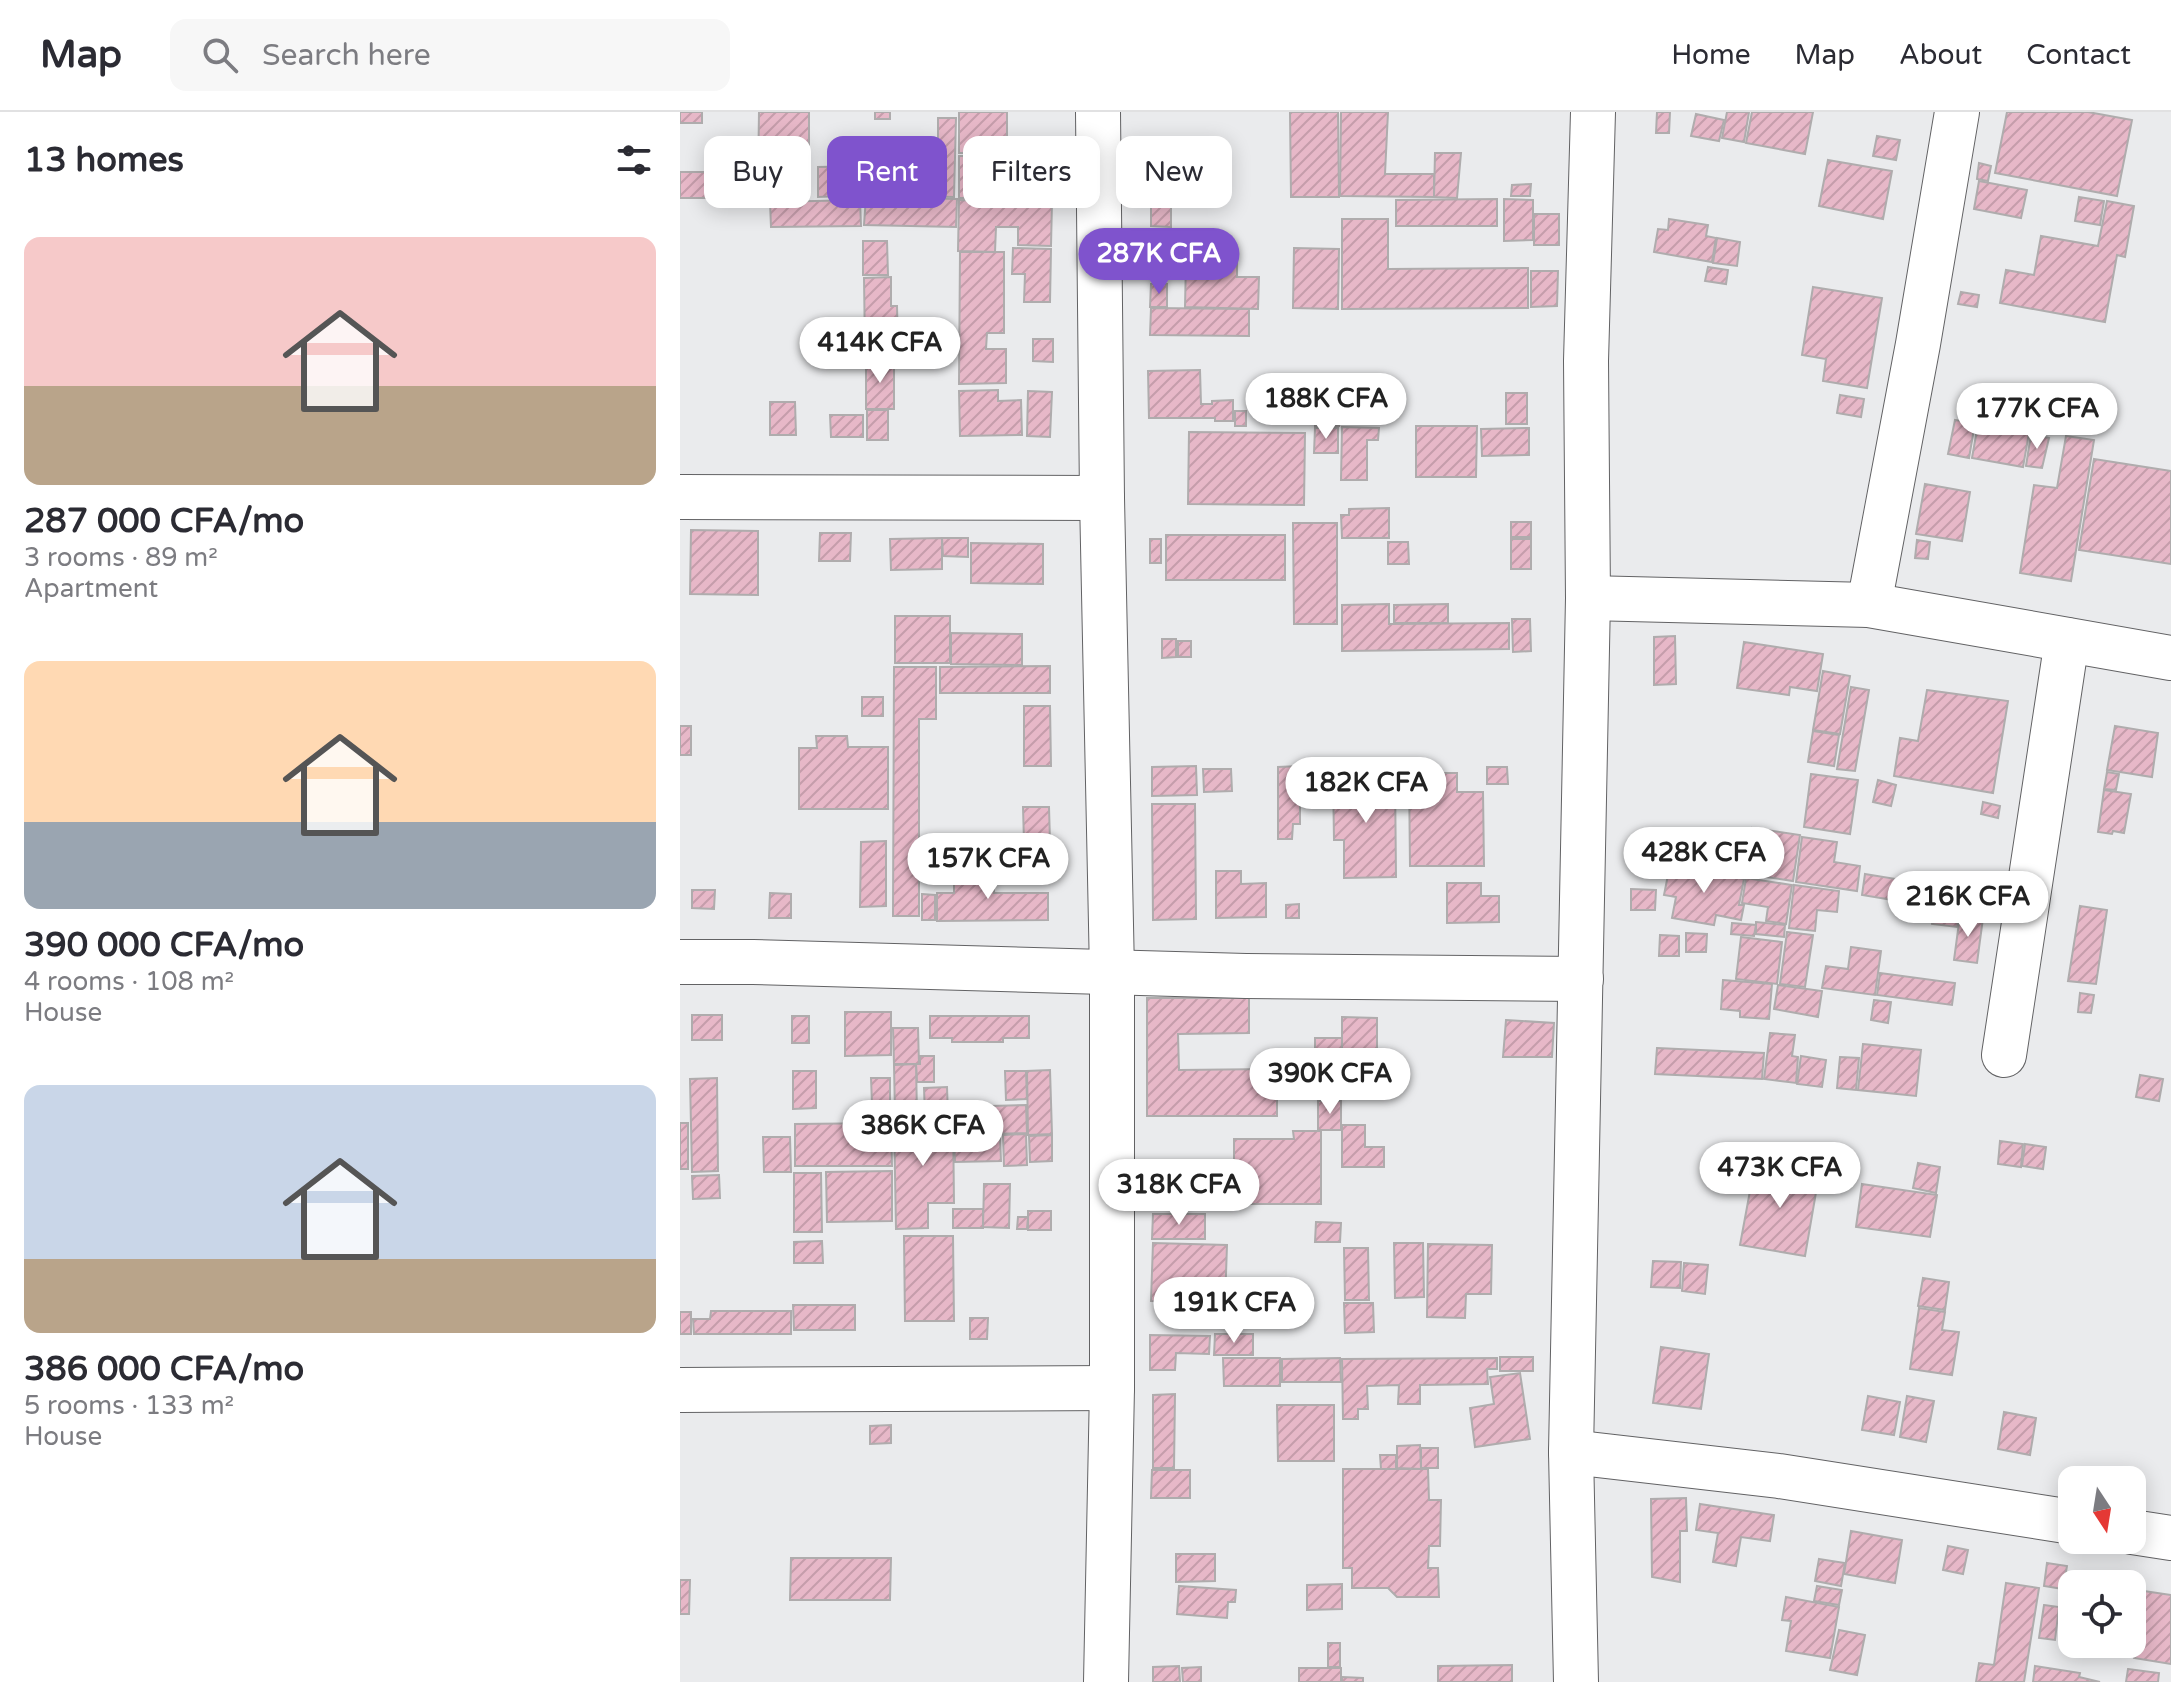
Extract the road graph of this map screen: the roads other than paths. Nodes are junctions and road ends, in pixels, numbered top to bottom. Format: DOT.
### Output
graph roads {
  1 [pos="1098,112"];
  2 [pos="1593,112"];
  3 [pos="1957,112"];
  4 [pos="680,497"];
  5 [pos="1102,498"];
  6 [pos="1588,598"];
  7 [pos="1869,605"];
  8 [pos="2067,640"];
  9 [pos="2171,658"];
  10 [pos="680,962"];
  11 [pos="1112,972"];
  12 [pos="1581,979"];
  13 [pos="2004,1055"];
  14 [pos="1112,1388"];
  15 [pos="680,1390"];
  16 [pos="1571,1452"];
  17 [pos="2058,1520"];
  18 [pos="2146,1534"];
  19 [pos="2171,1538"];
  20 [pos="1106,1682"];
  21 [pos="1576,1682"];
  1 -- 5 [label="street"];
  2 -- 6 [label="street"];
  3 -- 7 [label="street"];
  4 -- 5 [label="street"];
  5 -- 11 [label="street"];
  6 -- 7 [label="street"];
  6 -- 12 [label="street"];
  7 -- 8 [label="street"];
  8 -- 9 [label="street"];
  8 -- 13 [label="street"];
  10 -- 11 [label="street"];
  11 -- 12 [label="street"];
  11 -- 14 [label="street"];
  12 -- 16 [label="street"];
  14 -- 15 [label="street"];
  14 -- 20 [label="street"];
  16 -- 17 [label="street"];
  16 -- 21 [label="street"];
  18 -- 19 [label="street"];
}
